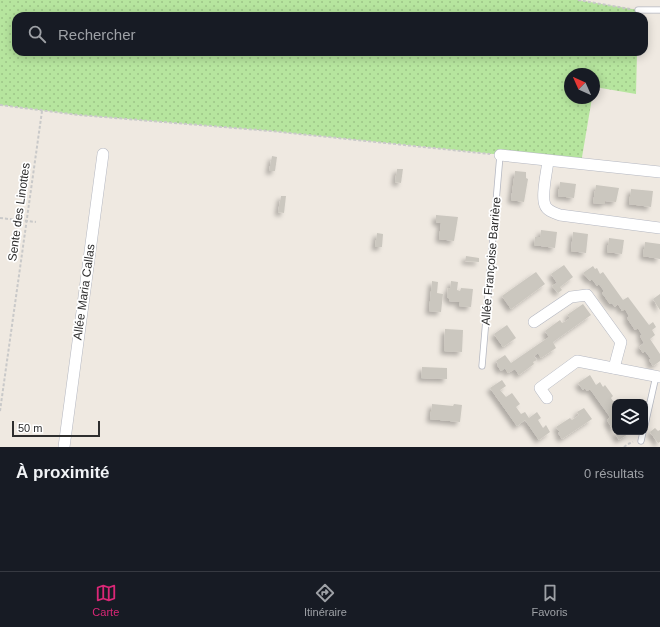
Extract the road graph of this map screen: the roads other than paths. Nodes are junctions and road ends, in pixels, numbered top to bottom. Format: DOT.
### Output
graph roads {
  1 [pos="638,10"];
  2 [pos="660,10"];
  3 [pos="103,154"];
  4 [pos="500,155"];
  5 [pos="548,160"];
  6 [pos="660,172"];
  7 [pos="660,228"];
  8 [pos="534,322"];
  9 [pos="482,366"];
  10 [pos="614,368"];
  11 [pos="658,377"];
  12 [pos="547,398"];
  13 [pos="648,414"];
  14 [pos="642,435"];
  15 [pos="641,441"];
  16 [pos="64,447"];
  1 -- 2 [label="lane"];
  3 -- 16 [label="street, Allée Maria Callas"];
  4 -- 5 [label="street"];
  4 -- 9 [label="lane, Allée Françoise Barrière"];
  5 -- 6 [label="street"];
  5 -- 7 [label="street"];
  8 -- 10 [label="street"];
  10 -- 11 [label="street"];
  10 -- 12 [label="street"];
  11 -- 13 [label="lane"];
  14 -- 15 [label="lane"];
}
